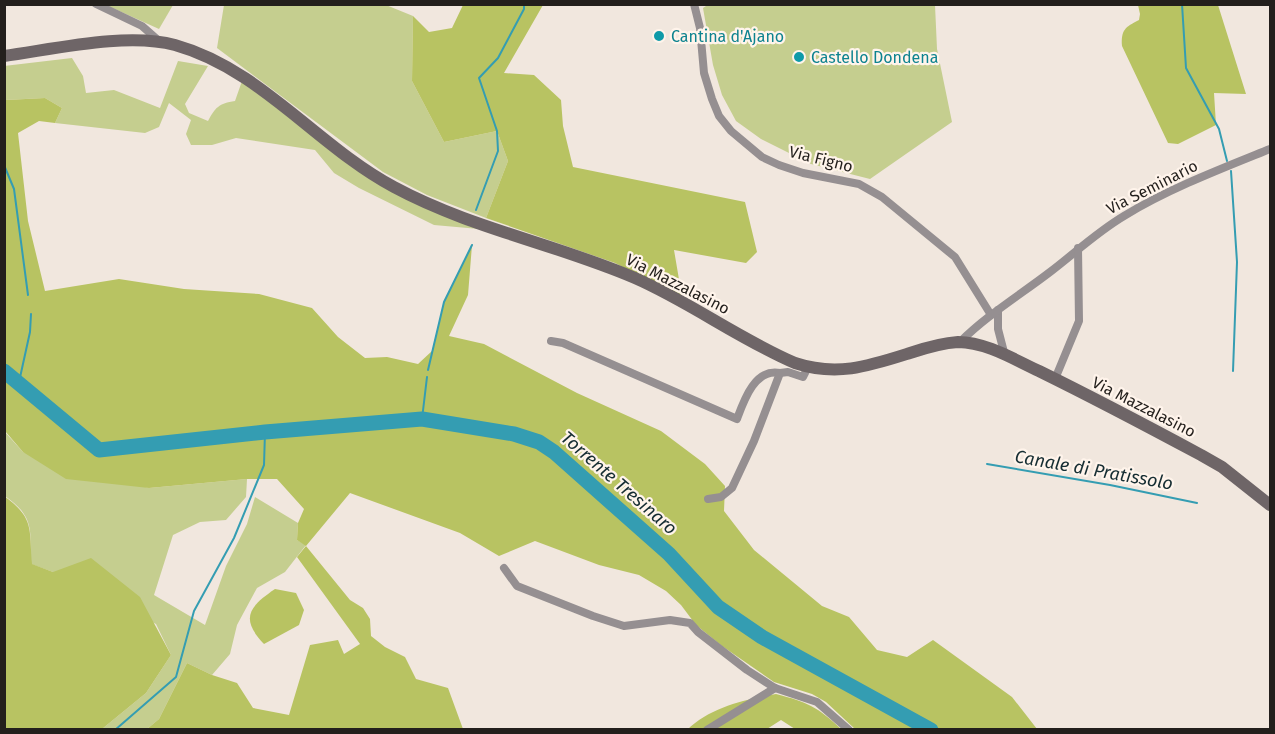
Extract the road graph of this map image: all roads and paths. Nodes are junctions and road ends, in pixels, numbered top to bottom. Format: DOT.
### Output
graph roads {
  1 [pos="96,4"];
  2 [pos="694,4"];
  3 [pos="159,41"];
  4 [pos="4,56"];
  5 [pos="1270,149"];
  6 [pos="1078,248"];
  7 [pos="994,313"];
  8 [pos="551,341"];
  9 [pos="960,342"];
  10 [pos="1005,356"];
  11 [pos="808,368"];
  12 [pos="780,373"];
  13 [pos="1055,379"];
  14 [pos="708,499"];
  15 [pos="1270,505"];
  16 [pos="504,568"];
  17 [pos="776,688"];
  18 [pos="708,729"];
  19 [pos="849,729"];
  1 -- 3 [label="street"];
  2 -- 7 [label="street, Via Figno"];
  3 -- 4 [label="main road, Via Mazzalasino"];
  3 -- 11 [label="main road, Via Mazzalasino"];
  5 -- 6 [label="street, Via Seminario"];
  6 -- 7 [label="street, Via Seminario"];
  6 -- 13 [label="street"];
  7 -- 9 [label="street, Via Seminario"];
  7 -- 10 [label="street"];
  8 -- 12 [label="street"];
  9 -- 10 [label="main road, Via Mazzalasino"];
  9 -- 11 [label="main road, Via Mazzalasino"];
  10 -- 13 [label="main road, Via Mazzalasino"];
  11 -- 12 [label="street"];
  12 -- 14 [label="street"];
  13 -- 15 [label="main road, Via Mazzalasino"];
  16 -- 17 [label="street"];
  17 -- 18 [label="street"];
  17 -- 19 [label="street"];
}
